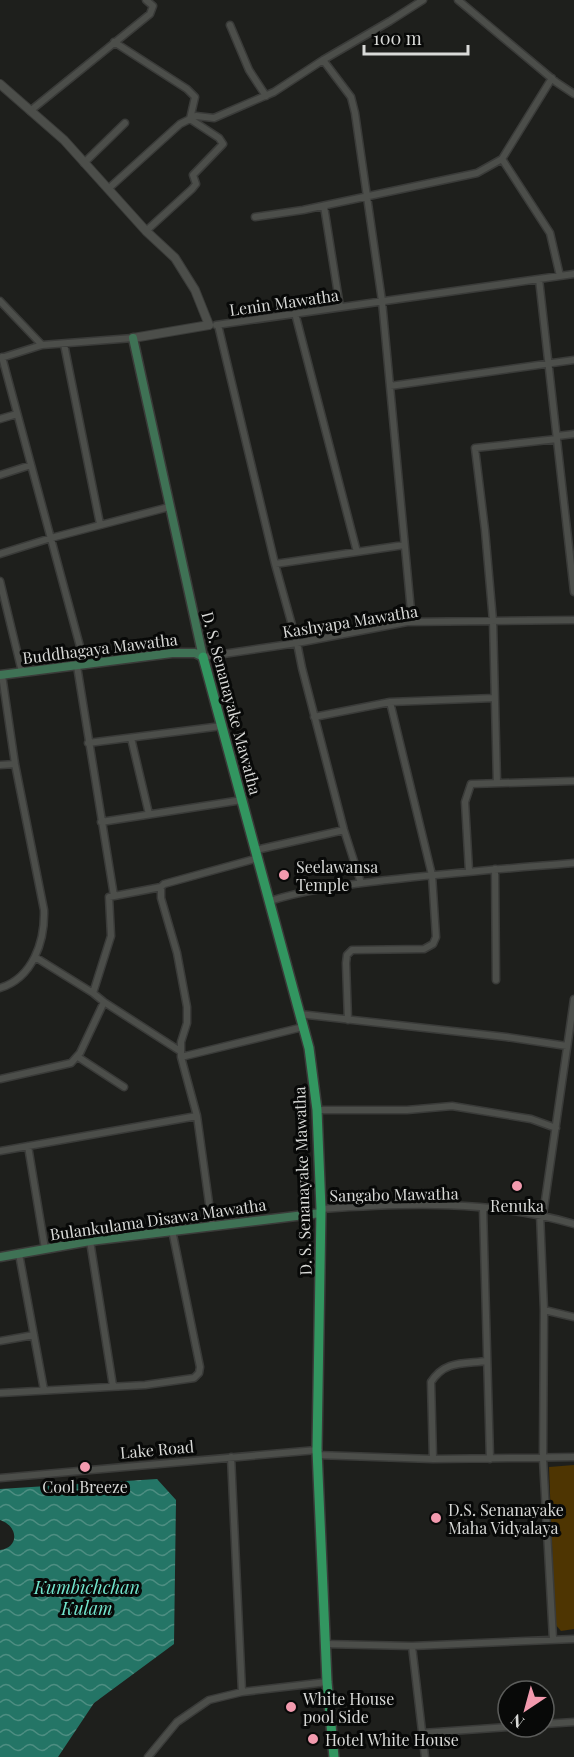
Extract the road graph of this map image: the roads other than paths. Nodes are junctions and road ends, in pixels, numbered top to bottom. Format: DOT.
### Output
graph roads {
  1 [pos="146,0"];
  2 [pos="423,0"];
  3 [pos="458,0"];
  4 [pos="230,25"];
  5 [pos="114,42"];
  6 [pos="323,60"];
  7 [pos="552,78"];
  8 [pos="0,84"];
  9 [pos="574,94"];
  10 [pos="266,96"];
  11 [pos="30,111"];
  12 [pos="190,119"];
  13 [pos="125,123"];
  14 [pos="502,159"];
  15 [pos="84,163"];
  16 [pos="108,189"];
  17 [pos="367,197"];
  18 [pos="324,206"];
  19 [pos="255,217"];
  20 [pos="146,231"];
  21 [pos="574,274"];
  22 [pos="560,276"];
  23 [pos="539,279"];
  24 [pos="0,301"];
  25 [pos="382,302"];
  26 [pos="340,307"];
  27 [pos="295,313"];
  28 [pos="214,325"];
  29 [pos="133,338"];
  30 [pos="64,344"];
  31 [pos="42,345"];
  32 [pos="1,358"];
  33 [pos="574,360"];
  34 [pos="548,363"];
  35 [pos="390,386"];
  36 [pos="17,414"];
  37 [pos="0,419"];
  38 [pos="574,434"];
  39 [pos="557,438"];
  40 [pos="31,465"];
  41 [pos="0,475"];
  42 [pos="169,507"];
  43 [pos="100,524"];
  44 [pos="51,538"];
  45 [pos="404,545"];
  46 [pos="357,552"];
  47 [pos="0,554"];
  48 [pos="275,564"];
  49 [pos="0,581"];
  50 [pos="574,592"];
  51 [pos="574,620"];
  52 [pos="493,621"];
  53 [pos="412,622"];
  54 [pos="297,643"];
  55 [pos="203,657"];
  56 [pos="81,665"];
  57 [pos="22,672"];
  58 [pos="1,675"];
  59 [pos="495,698"];
  60 [pos="390,702"];
  61 [pos="314,717"];
  62 [pos="222,726"];
  63 [pos="131,738"];
  64 [pos="88,743"];
  65 [pos="15,764"];
  66 [pos="0,765"];
  67 [pos="574,781"];
  68 [pos="497,783"];
  69 [pos="242,800"];
  70 [pos="149,814"];
  71 [pos="101,822"];
  72 [pos="344,830"];
  73 [pos="257,854"];
  74 [pos="574,863"];
  75 [pos="495,869"];
  76 [pos="469,870"];
  77 [pos="432,875"];
  78 [pos="361,883"];
  79 [pos="161,887"];
  80 [pos="114,896"];
  81 [pos="270,902"];
  82 [pos="35,957"];
  83 [pos="496,980"];
  84 [pos="0,988"];
  85 [pos="93,993"];
  86 [pos="574,999"];
  87 [pos="104,1002"];
  88 [pos="299,1014"];
  89 [pos="348,1020"];
  90 [pos="303,1027"];
  91 [pos="567,1046"];
  92 [pos="181,1054"];
  93 [pos="78,1058"];
  94 [pos="0,1080"];
  95 [pos="124,1087"];
  96 [pos="317,1110"];
  97 [pos="197,1116"];
  98 [pos="556,1128"];
  99 [pos="28,1146"];
  100 [pos="0,1151"];
  101 [pos="483,1208"];
  102 [pos="321,1211"];
  103 [pos="542,1215"];
  104 [pos="574,1224"];
  105 [pos="212,1225"];
  106 [pos="172,1230"];
  107 [pos="90,1241"];
  108 [pos="45,1249"];
  109 [pos="20,1254"];
  110 [pos="0,1257"];
  111 [pos="544,1310"];
  112 [pos="574,1317"];
  113 [pos="34,1335"];
  114 [pos="0,1341"];
  115 [pos="488,1361"];
  116 [pos="113,1386"];
  117 [pos="44,1390"];
  118 [pos="0,1393"];
  119 [pos="317,1453"];
  120 [pos="231,1457"];
  121 [pos="574,1457"];
  122 [pos="432,1459"];
  123 [pos="490,1459"];
  124 [pos="543,1459"];
  125 [pos="0,1478"];
  126 [pos="574,1639"];
  127 [pos="553,1640"];
  128 [pos="325,1644"];
  129 [pos="412,1646"];
  130 [pos="327,1682"];
  131 [pos="242,1692"];
  132 [pos="574,1722"];
  133 [pos="556,1723"];
  134 [pos="496,1728"];
  135 [pos="423,1733"];
  136 [pos="148,1757"];
  137 [pos="334,1757"];
  138 [pos="425,1757"];
  1 -- 5 [label="street"];
  2 -- 6 [label="street"];
  3 -- 7 [label="street"];
  4 -- 10 [label="street"];
  5 -- 11 [label="street"];
  5 -- 12 [label="street"];
  6 -- 10 [label="street"];
  6 -- 17 [label="street"];
  7 -- 9 [label="street"];
  7 -- 14 [label="street"];
  8 -- 11 [label="street"];
  10 -- 12 [label="street"];
  11 -- 15 [label="street"];
  12 -- 16 [label="street"];
  12 -- 20 [label="street"];
  13 -- 15 [label="street"];
  14 -- 17 [label="street"];
  14 -- 22 [label="street"];
  15 -- 16 [label="street"];
  16 -- 20 [label="street"];
  17 -- 18 [label="street"];
  17 -- 25 [label="street"];
  18 -- 19 [label="street"];
  18 -- 26 [label="street"];
  20 -- 28 [label="street"];
  21 -- 22 [label="street, Lenin Mawatha"];
  22 -- 23 [label="street, Lenin Mawatha"];
  23 -- 25 [label="street, Lenin Mawatha"];
  23 -- 34 [label="street"];
  24 -- 31 [label="street"];
  25 -- 26 [label="street, Lenin Mawatha"];
  25 -- 35 [label="street"];
  26 -- 27 [label="street, Lenin Mawatha"];
  27 -- 28 [label="street, Lenin Mawatha"];
  27 -- 46 [label="street"];
  28 -- 29 [label="street, Lenin Mawatha"];
  28 -- 48 [label="street"];
  29 -- 30 [label="street, Lenin Mawatha"];
  29 -- 42 [label="main road, D. S. Senanayake Mawatha"];
  30 -- 31 [label="street, Lenin Mawatha"];
  30 -- 43 [label="street"];
  31 -- 32 [label="street, Lenin Mawatha"];
  32 -- 36 [label="street"];
  33 -- 34 [label="street"];
  34 -- 35 [label="street"];
  34 -- 39 [label="street"];
  35 -- 45 [label="street"];
  36 -- 37 [label="street"];
  36 -- 40 [label="street"];
  38 -- 39 [label="street"];
  39 -- 50 [label="street"];
  39 -- 52 [label="street"];
  40 -- 41 [label="street"];
  40 -- 44 [label="street"];
  42 -- 43 [label="street"];
  42 -- 55 [label="main road, D. S. Senanayake Mawatha"];
  43 -- 44 [label="street"];
  44 -- 47 [label="street"];
  44 -- 56 [label="street"];
  45 -- 46 [label="street"];
  45 -- 53 [label="street"];
  46 -- 48 [label="street"];
  48 -- 54 [label="street"];
  49 -- 57 [label="street"];
  51 -- 52 [label="street, Kashyapa Mawatha"];
  52 -- 53 [label="street, Kashyapa Mawatha"];
  52 -- 59 [label="street"];
  53 -- 54 [label="street, Kashyapa Mawatha"];
  54 -- 55 [label="street, Kashyapa Mawatha"];
  54 -- 61 [label="street"];
  55 -- 56 [label="main road, Buddhagaya Mawatha"];
  55 -- 62 [label="main road, D. S. Senanayake Mawatha"];
  56 -- 57 [label="main road, Buddhagaya Mawatha"];
  56 -- 64 [label="street"];
  57 -- 58 [label="main road, Buddhagaya Mawatha"];
  58 -- 65 [label="street"];
  59 -- 60 [label="street"];
  59 -- 68 [label="street"];
  60 -- 61 [label="street"];
  60 -- 77 [label="street"];
  61 -- 72 [label="street"];
  62 -- 63 [label="street"];
  62 -- 69 [label="main road, D. S. Senanayake Mawatha"];
  63 -- 64 [label="street"];
  63 -- 70 [label="street"];
  64 -- 71 [label="street"];
  65 -- 66 [label="street"];
  65 -- 82 [label="street"];
  67 -- 68 [label="street"];
  68 -- 76 [label="street"];
  69 -- 70 [label="street"];
  69 -- 73 [label="main road, D. S. Senanayake Mawatha"];
  70 -- 71 [label="street"];
  71 -- 80 [label="street"];
  72 -- 73 [label="street"];
  72 -- 78 [label="street"];
  73 -- 79 [label="street"];
  73 -- 81 [label="main road, D. S. Senanayake Mawatha"];
  74 -- 75 [label="street"];
  75 -- 76 [label="street"];
  75 -- 83 [label="street"];
  76 -- 77 [label="street"];
  77 -- 78 [label="street"];
  77 -- 89 [label="street"];
  78 -- 81 [label="street"];
  79 -- 80 [label="street"];
  79 -- 92 [label="street"];
  80 -- 85 [label="street"];
  81 -- 88 [label="main road, D. S. Senanayake Mawatha"];
  82 -- 84 [label="street"];
  82 -- 85 [label="street"];
  85 -- 87 [label="street"];
  86 -- 91 [label="street"];
  87 -- 92 [label="street"];
  87 -- 93 [label="street"];
  88 -- 89 [label="street"];
  88 -- 90 [label="main road, D. S. Senanayake Mawatha"];
  89 -- 91 [label="street"];
  90 -- 92 [label="street"];
  90 -- 96 [label="main road, D. S. Senanayake Mawatha"];
  91 -- 98 [label="street"];
  92 -- 97 [label="street"];
  93 -- 94 [label="street"];
  93 -- 95 [label="street"];
  96 -- 98 [label="street"];
  96 -- 102 [label="main road, D. S. Senanayake Mawatha"];
  97 -- 99 [label="street"];
  97 -- 105 [label="street"];
  98 -- 103 [label="street"];
  99 -- 100 [label="street"];
  99 -- 108 [label="street"];
  101 -- 102 [label="street, Sangabo Mawatha"];
  101 -- 103 [label="street, Sangabo Mawatha"];
  101 -- 115 [label="street"];
  102 -- 105 [label="main road, Bulankulama Disawa Mawatha"];
  102 -- 119 [label="main road, D. S. Senanayake Mawatha"];
  103 -- 104 [label="street, Sangabo Mawatha"];
  103 -- 111 [label="street"];
  105 -- 106 [label="main road, Bulankulama Disawa Mawatha"];
  106 -- 107 [label="main road, Bulankulama Disawa Mawatha"];
  106 -- 116 [label="street"];
  107 -- 108 [label="main road, Bulankulama Disawa Mawatha"];
  107 -- 116 [label="street"];
  108 -- 109 [label="main road, Bulankulama Disawa Mawatha"];
  109 -- 110 [label="main road, Bulankulama Disawa Mawatha"];
  109 -- 113 [label="street"];
  111 -- 112 [label="street"];
  111 -- 124 [label="street"];
  113 -- 114 [label="street"];
  113 -- 117 [label="street"];
  115 -- 122 [label="street"];
  115 -- 123 [label="street"];
  116 -- 117 [label="street"];
  117 -- 118 [label="street"];
  119 -- 120 [label="street, Lake Road"];
  119 -- 122 [label="street, Lake Road"];
  119 -- 128 [label="main road, D. S. Senanayake Mawatha"];
  120 -- 125 [label="street, Lake Road"];
  120 -- 131 [label="street"];
  121 -- 124 [label="street, Lake Road"];
  122 -- 123 [label="street, Lake Road"];
  123 -- 124 [label="street, Lake Road"];
  124 -- 127 [label="street"];
  126 -- 127 [label="street"];
  127 -- 129 [label="street"];
  128 -- 129 [label="street"];
  128 -- 130 [label="main road, D. S. Senanayake Mawatha"];
  129 -- 135 [label="street"];
  130 -- 131 [label="street"];
  130 -- 137 [label="main road, D. S. Senanayake Mawatha"];
  131 -- 136 [label="street"];
  132 -- 133 [label="street"];
  134 -- 135 [label="street"];
  135 -- 138 [label="street"];
}
